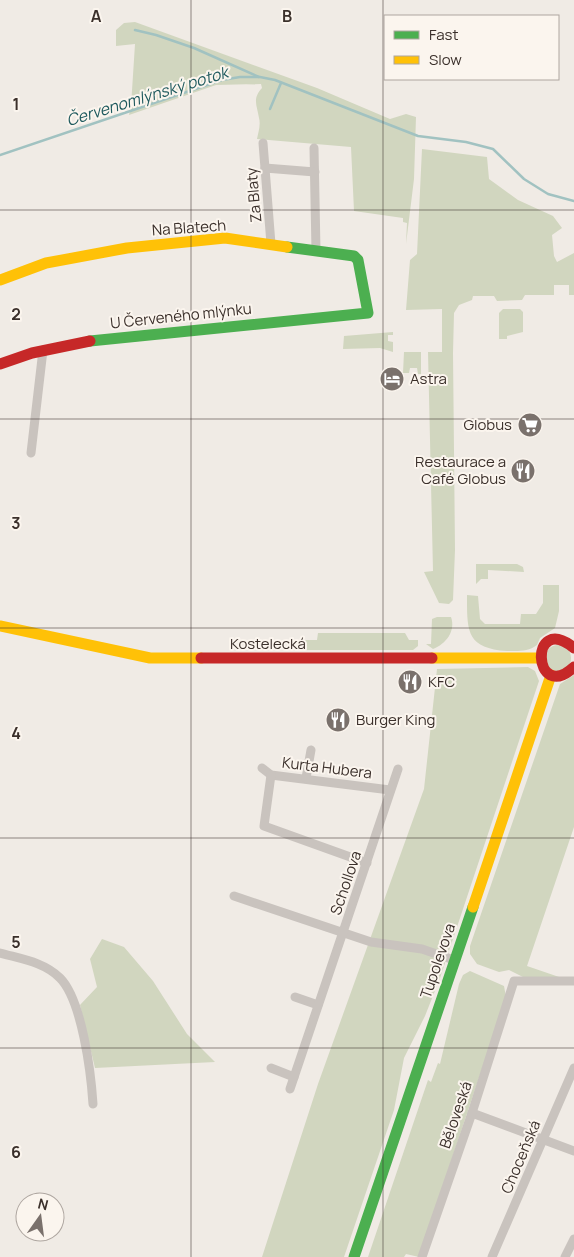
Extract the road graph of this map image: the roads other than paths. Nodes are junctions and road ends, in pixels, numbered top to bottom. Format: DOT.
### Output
graph roads {
  1 [pos="263,143"];
  2 [pos="314,148"];
  3 [pos="266,168"];
  4 [pos="315,172"];
  5 [pos="272,244"];
  6 [pos="316,251"];
  7 [pos="0,280"];
  8 [pos="368,312"];
  9 [pos="43,350"];
  10 [pos="0,364"];
  11 [pos="31,453"];
  12 [pos="0,626"];
  13 [pos="574,648"];
  14 [pos="539,658"];
  15 [pos="574,666"];
  16 [pos="551,675"];
  17 [pos="311,750"];
  18 [pos="262,768"];
  19 [pos="398,769"];
  20 [pos="271,775"];
  21 [pos="306,778"];
  22 [pos="390,790"];
  23 [pos="367,864"];
  24 [pos="234,896"];
  25 [pos="343,934"];
  26 [pos="0,953"];
  27 [pos="454,960"];
  28 [pos="574,981"];
  29 [pos="295,998"];
  30 [pos="318,1005"];
  31 [pos="271,1068"];
  32 [pos="574,1068"];
  33 [pos="294,1077"];
  34 [pos="290,1089"];
  35 [pos="93,1104"];
  36 [pos="472,1113"];
  37 [pos="544,1138"];
  38 [pos="574,1150"];
  39 [pos="574,1239"];
  40 [pos="354,1257"];
  41 [pos="422,1257"];
  42 [pos="492,1257"];
  43 [pos="565,1257"];
  1 -- 3 [label="street, Za Blaty"];
  2 -- 4 [label="street"];
  3 -- 4 [label="street"];
  3 -- 5 [label="street, Za Blaty"];
  4 -- 6 [label="street"];
  5 -- 6 [label="main road, Na Blatech"];
  5 -- 7 [label="main road, Na Blatech"];
  6 -- 8 [label="main road, Na Blatech"];
  8 -- 9 [label="main road, U Červeného mlýnku"];
  9 -- 10 [label="main road, U Červeného mlýnku"];
  9 -- 11 [label="street"];
  12 -- 14 [label="main road, Kostelecká"];
  13 -- 14 [label="main road"];
  14 -- 16 [label="main road"];
  15 -- 16 [label="main road"];
  16 -- 27 [label="main road, Tupolevova"];
  17 -- 21 [label="street"];
  18 -- 20 [label="street"];
  19 -- 22 [label="street, Schollova"];
  20 -- 21 [label="street, Kurta Hubera"];
  20 -- 23 [label="street, Kurta Hubera"];
  21 -- 22 [label="street, Kurta Hubera"];
  22 -- 23 [label="street, Schollova"];
  23 -- 25 [label="street, Schollova"];
  24 -- 25 [label="street"];
  25 -- 27 [label="street"];
  25 -- 30 [label="street, Schollova"];
  26 -- 35 [label="street"];
  27 -- 40 [label="main road, Tupolevova"];
  28 -- 36 [label="street, Běloveská"];
  29 -- 30 [label="street"];
  30 -- 33 [label="street, Schollova"];
  31 -- 33 [label="street"];
  32 -- 37 [label="street, Choceňská"];
  33 -- 34 [label="street, Schollova"];
  36 -- 37 [label="street"];
  36 -- 41 [label="street, Běloveská"];
  37 -- 38 [label="street"];
  37 -- 42 [label="street, Choceňská"];
  39 -- 43 [label="street"];
}
